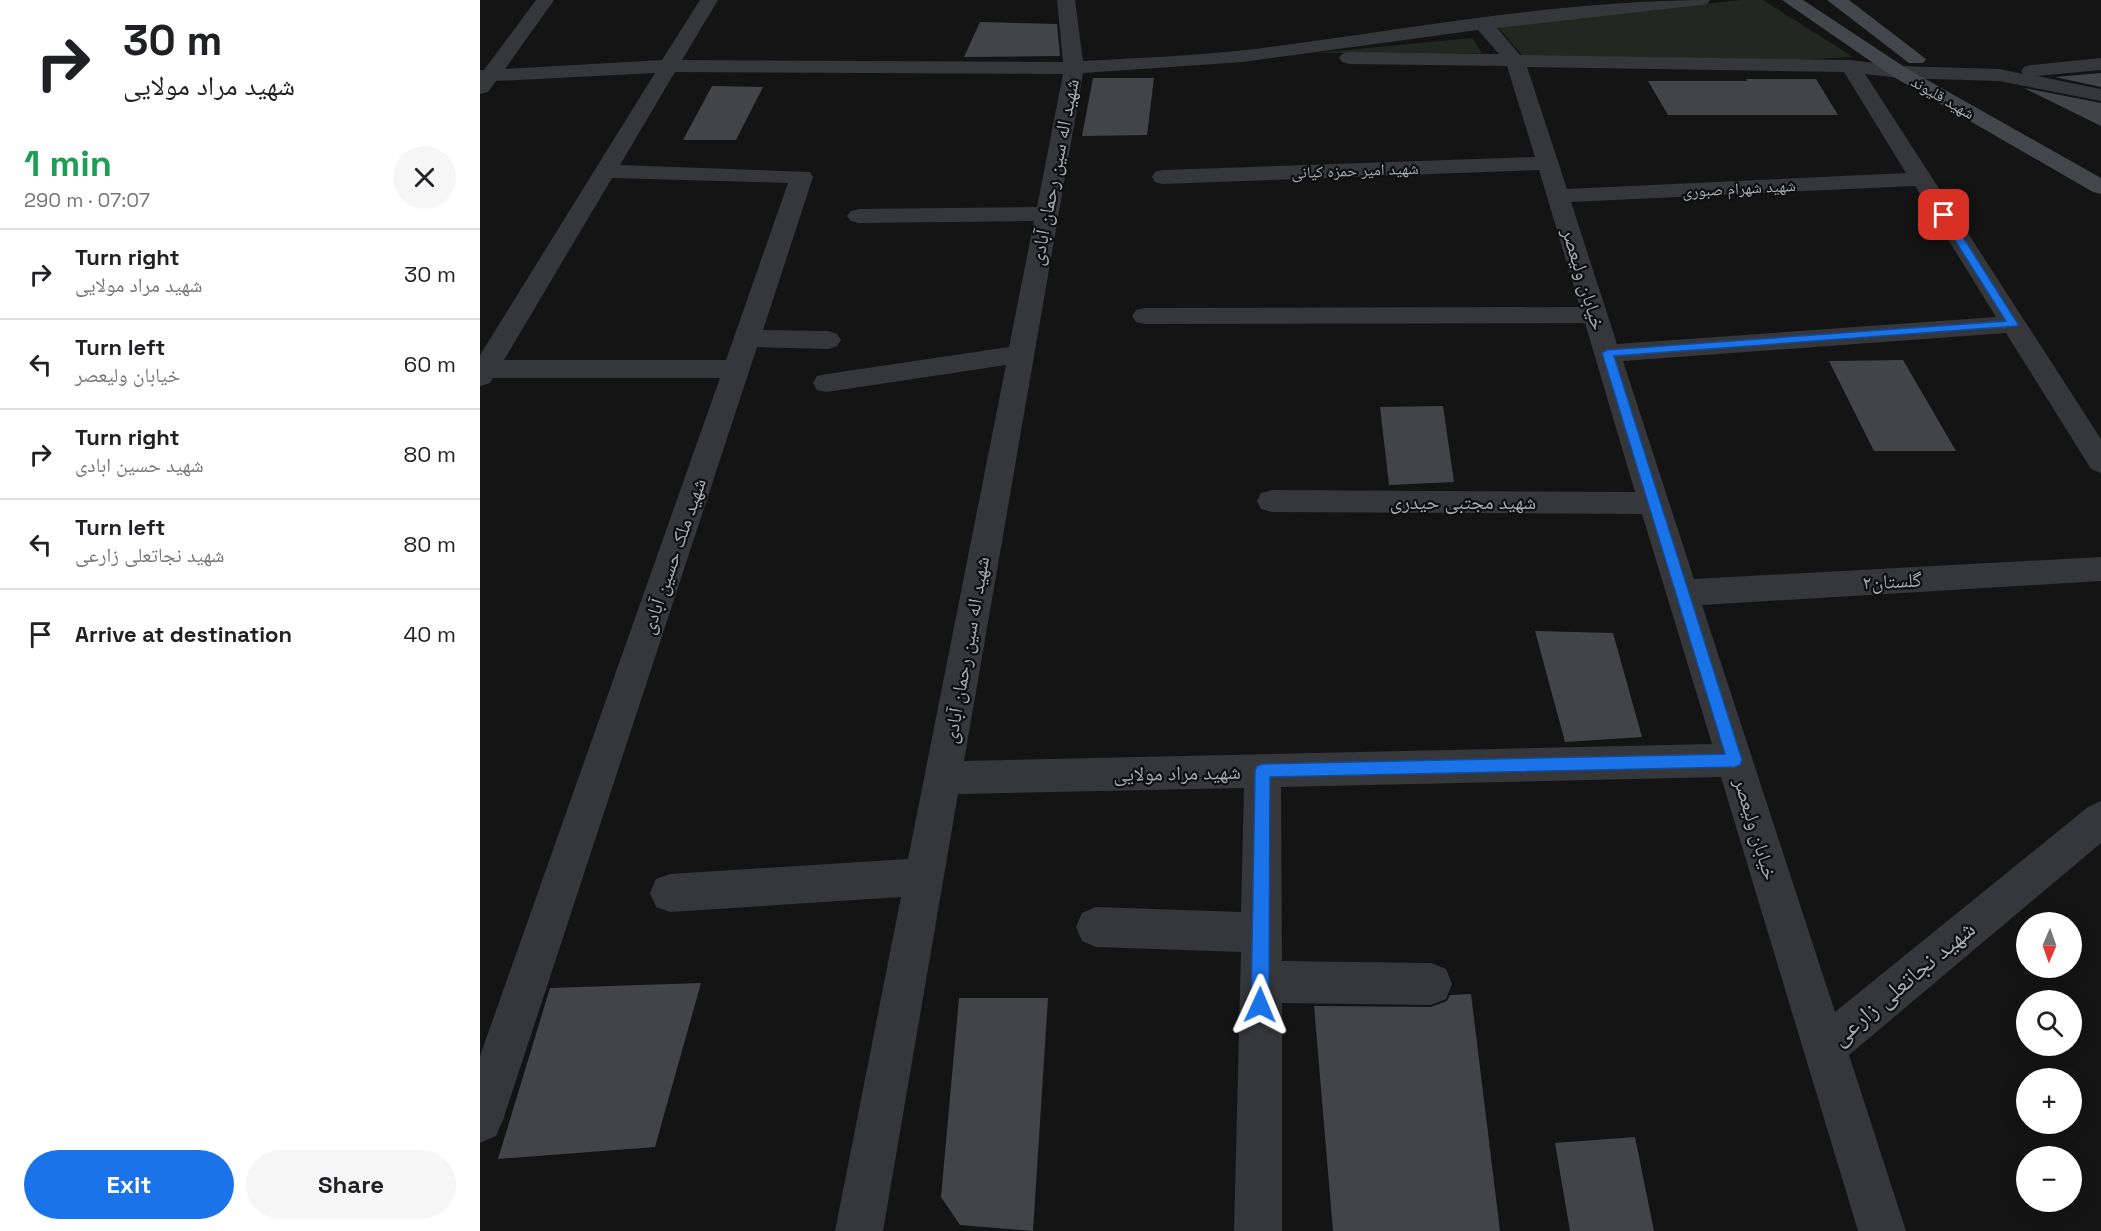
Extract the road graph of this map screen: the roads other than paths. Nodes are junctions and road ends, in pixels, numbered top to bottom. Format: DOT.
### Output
graph roads {
  1 [pos="545,0"];
  2 [pos="709,0"];
  3 [pos="1066,0"];
  4 [pos="1701,0"];
  5 [pos="1791,0"];
  6 [pos="1836,0"];
  7 [pos="1484,24"];
  8 [pos="1244,56"];
  9 [pos="1516,62"];
  10 [pos="2101,64"];
  11 [pos="669,66"];
  12 [pos="1850,66"];
  13 [pos="1074,68"];
  14 [pos="1899,72"];
  15 [pos="1933,73"];
  16 [pos="1999,75"];
  17 [pos="483,80"];
  18 [pos="2101,95"];
  19 [pos="1548,163"];
  20 [pos="2101,167"];
  21 [pos="605,171"];
  22 [pos="1163,177"];
  23 [pos="1921,179"];
  24 [pos="2101,187"];
  25 [pos="1558,196"];
  26 [pos="1046,214"];
  27 [pos="859,216"];
  28 [pos="1596,315"];
  29 [pos="1145,316"];
  30 [pos="2013,324"];
  31 [pos="492,339"];
  32 [pos="828,340"];
  33 [pos="1607,353"];
  34 [pos="742,354"];
  35 [pos="1020,354"];
  36 [pos="482,373"];
  37 [pos="827,383"];
  38 [pos="2101,462"];
  39 [pos="1272,501"];
  40 [pos="1654,503"];
  41 [pos="2101,569"];
  42 [pos="1682,593"];
  43 [pos="1735,760"];
  44 [pos="1263,771"];
  45 [pos="942,778"];
  46 [pos="2101,819"];
  47 [pos="924,877"];
  48 [pos="670,893"];
  49 [pos="1096,927"];
  50 [pos="1261,933"];
  51 [pos="1260,982"];
  52 [pos="1431,984"];
  53 [pos="1825,1047"];
  54 [pos="480,1120"];
  55 [pos="859,1231"];
  56 [pos="1258,1231"];
  57 [pos="1882,1231"];
  1 -- 17 [label="street"];
  2 -- 11 [label="street"];
  3 -- 13 [label="street, شهید اله سین رحمان آبادی"];
  4 -- 7 [label="street"];
  5 -- 14 [label="main road, شهید قلیوند"];
  6 -- 15 [label="main road, شهید قلیوند"];
  7 -- 8 [label="street"];
  7 -- 9 [label="street"];
  8 -- 9 [label="street"];
  8 -- 13 [label="street"];
  9 -- 12 [label="street"];
  9 -- 19 [label="street, خیابان ولیعصر"];
  10 -- 16 [label="street"];
  11 -- 13 [label="street"];
  11 -- 17 [label="street"];
  11 -- 21 [label="street"];
  12 -- 14 [label="street"];
  12 -- 23 [label="street"];
  13 -- 26 [label="street, شهید اله سین رحمان آبادی"];
  14 -- 15 [label="street"];
  14 -- 24 [label="main road, شهید قلیوند"];
  15 -- 16 [label="street"];
  15 -- 20 [label="main road, شهید قلیوند"];
  16 -- 18 [label="street"];
  19 -- 22 [label="street, شهید امیر حمزه کیانی"];
  19 -- 25 [label="street, خیابان ولیعصر"];
  21 -- 31 [label="street"];
  21 -- 34 [label="street, شهید ملک حسین آبادی"];
  23 -- 25 [label="street, شهید شهرام صبوری"];
  23 -- 30 [label="street"];
  25 -- 28 [label="street, خیابان ولیعصر"];
  26 -- 27 [label="street"];
  26 -- 35 [label="street, شهید اله سین رحمان آبادی"];
  28 -- 29 [label="street"];
  28 -- 33 [label="street, خیابان ولیعصر"];
  30 -- 33 [label="street"];
  30 -- 38 [label="street"];
  31 -- 36 [label="street"];
  32 -- 34 [label="street"];
  33 -- 40 [label="street, خیابان ولیعصر"];
  34 -- 36 [label="street"];
  34 -- 54 [label="street, شهید ملک حسین آبادی"];
  35 -- 37 [label="street"];
  35 -- 45 [label="street, شهید اله سین رحمان آبادی"];
  39 -- 40 [label="street, شهید مجتبی حیدری"];
  40 -- 42 [label="street, خیابان ولیعصر"];
  41 -- 42 [label="street, گلستان۲"];
  42 -- 43 [label="street, خیابان ولیعصر"];
  43 -- 44 [label="street, شهید مراد مولایی"];
  43 -- 53 [label="street, خیابان ولیعصر"];
  44 -- 45 [label="street, شهید مراد مولایی"];
  44 -- 50 [label="street"];
  45 -- 47 [label="street, شهید اله سین رحمان آبادی"];
  46 -- 53 [label="street, شهید نجاتعلی زارعی"];
  47 -- 48 [label="street"];
  47 -- 55 [label="street, شهید اله سین رحمان آبادی"];
  49 -- 50 [label="street"];
  50 -- 51 [label="street"];
  51 -- 52 [label="street"];
  51 -- 56 [label="street"];
  53 -- 57 [label="street, شهید نجاتعلی زارعی"];
}
